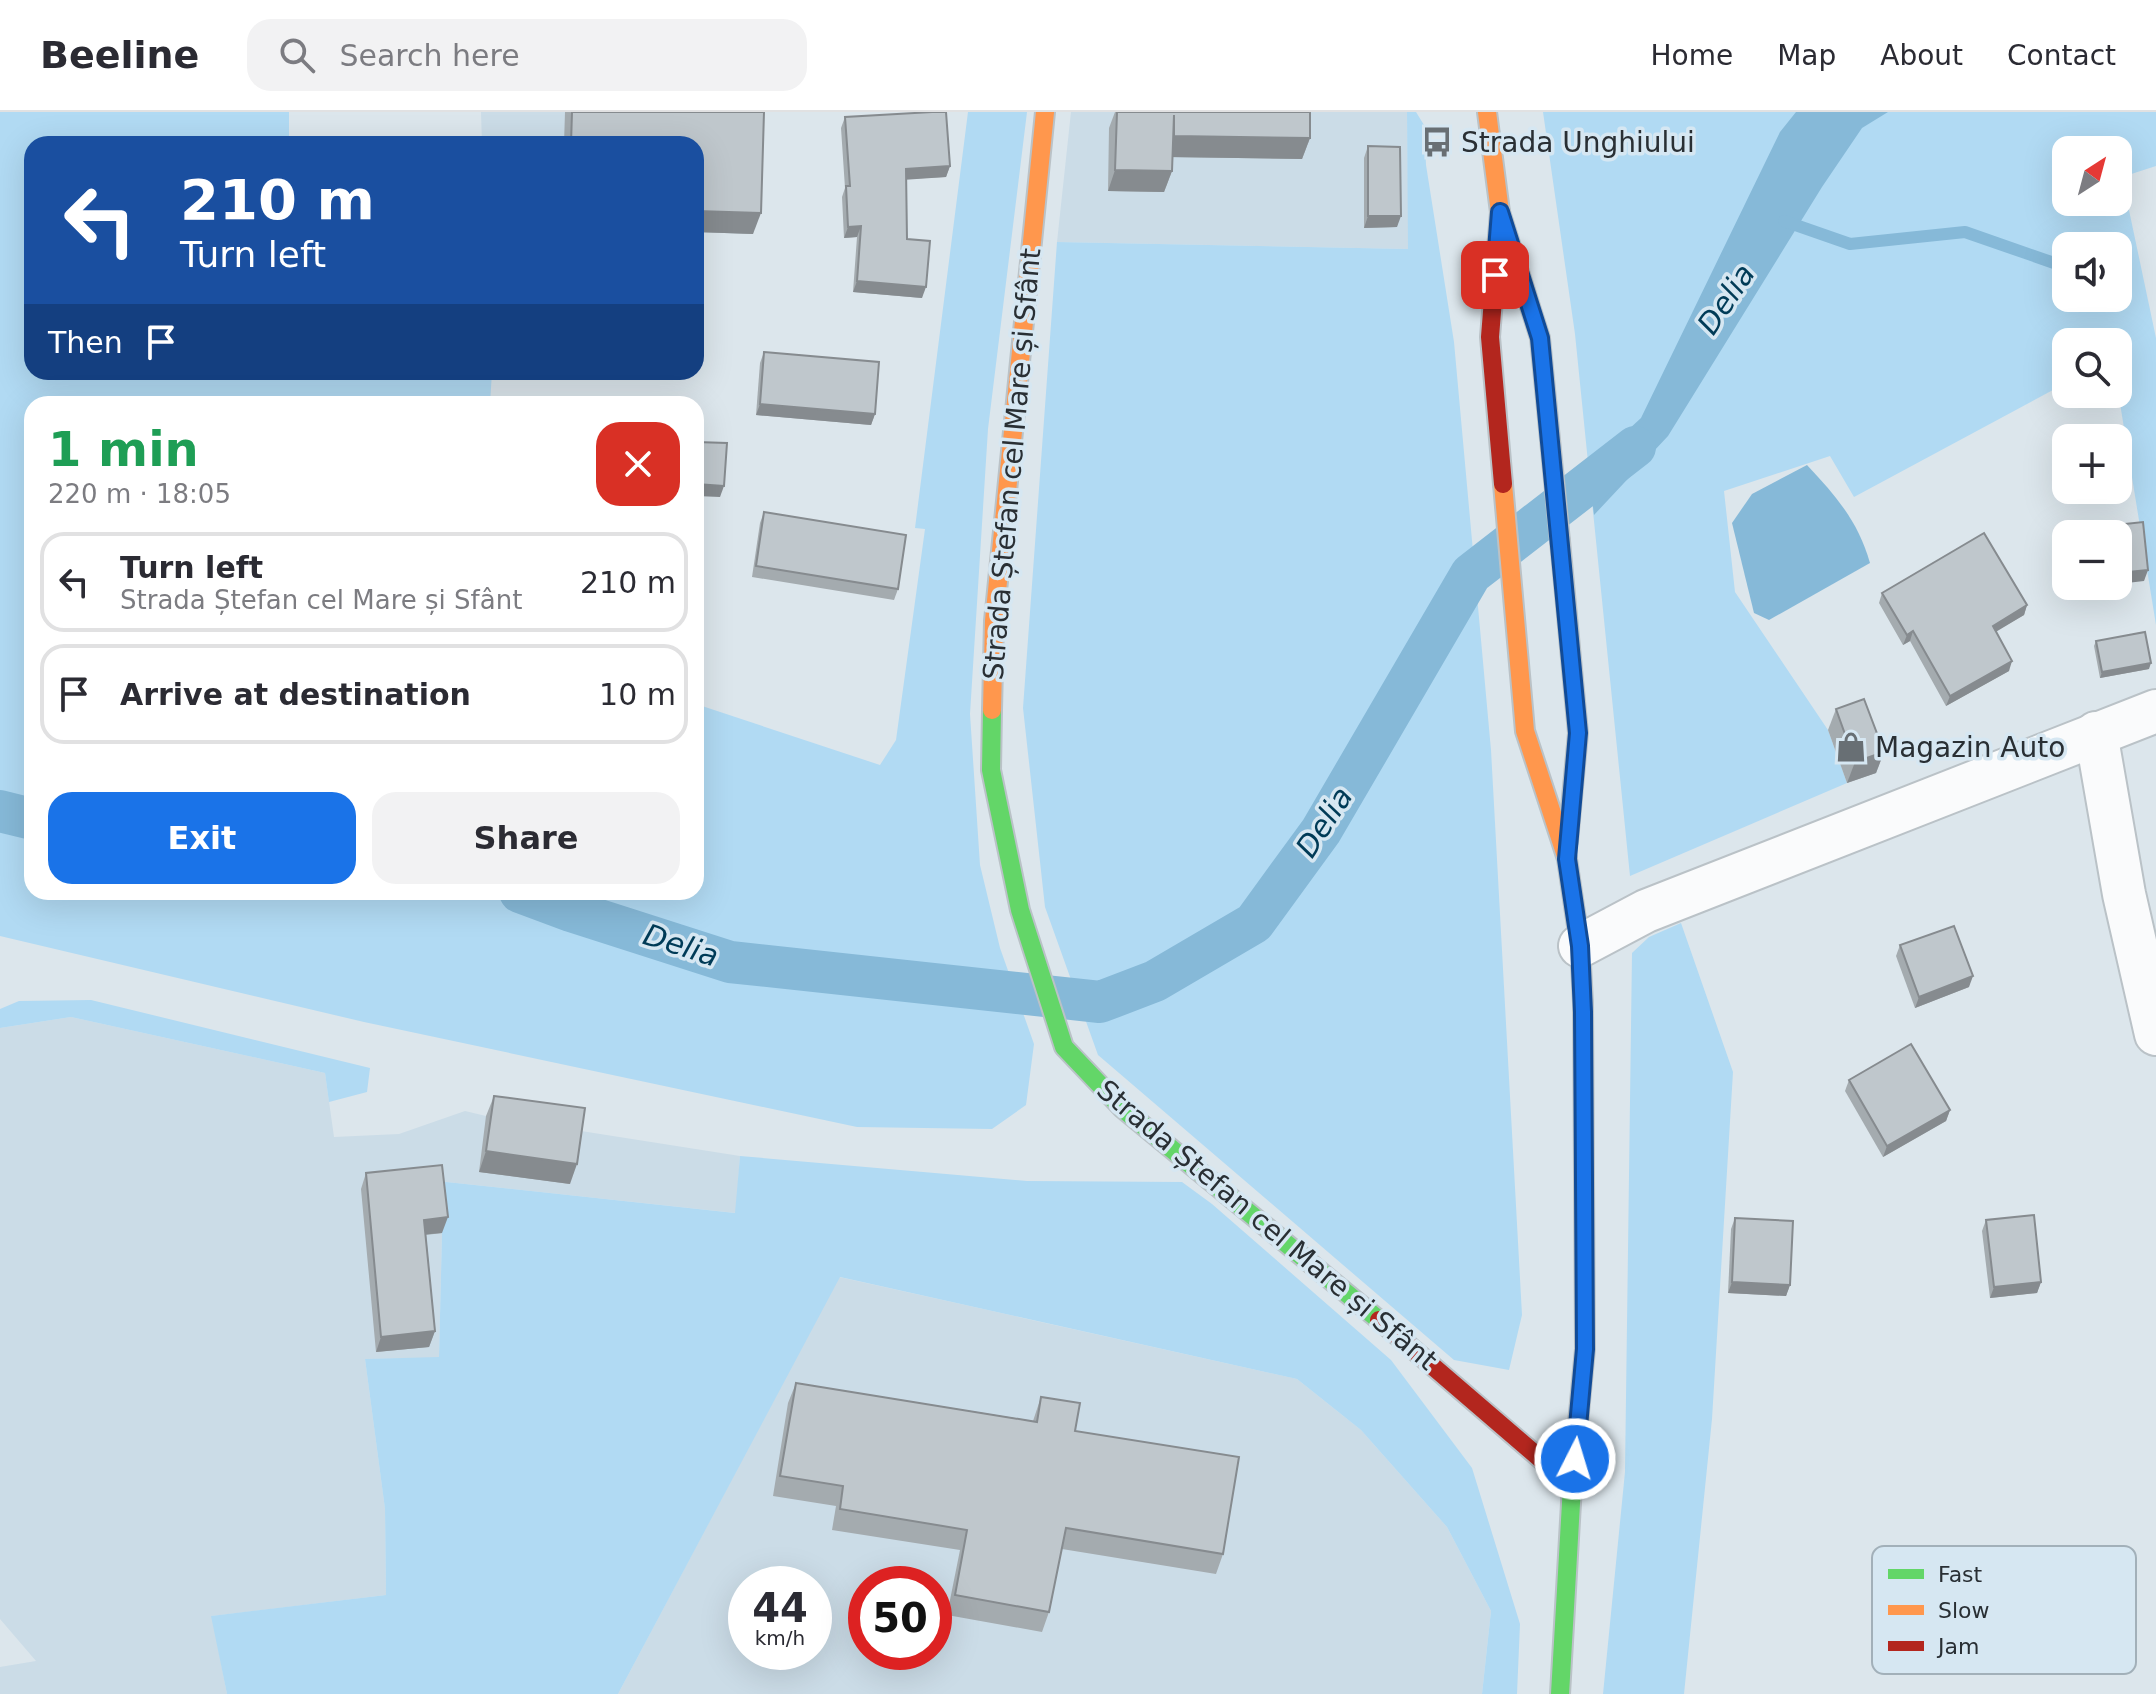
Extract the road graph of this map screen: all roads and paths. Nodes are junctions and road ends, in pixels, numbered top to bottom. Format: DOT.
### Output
graph roads {
  1 [pos="1045,112"];
  2 [pos="1487,112"];
  3 [pos="1500,212"];
  4 [pos="2156,711"];
  5 [pos="2096,733"];
  6 [pos="1567,859"];
  7 [pos="1580,946"];
  8 [pos="2156,1034"];
  9 [pos="1572,1486"];
  10 [pos="1560,1694"];
  1 -- 9 [label="main road, Strada Ștefan cel Mare și Sfânt"];
  2 -- 3 [label="main road"];
  3 -- 6 [label="main road"];
  3 -- 6 [label="main road"];
  4 -- 5 [label="street"];
  5 -- 7 [label="street"];
  5 -- 8 [label="street"];
  6 -- 7 [label="main road"];
  7 -- 9 [label="main road"];
  9 -- 10 [label="main road"];
}
